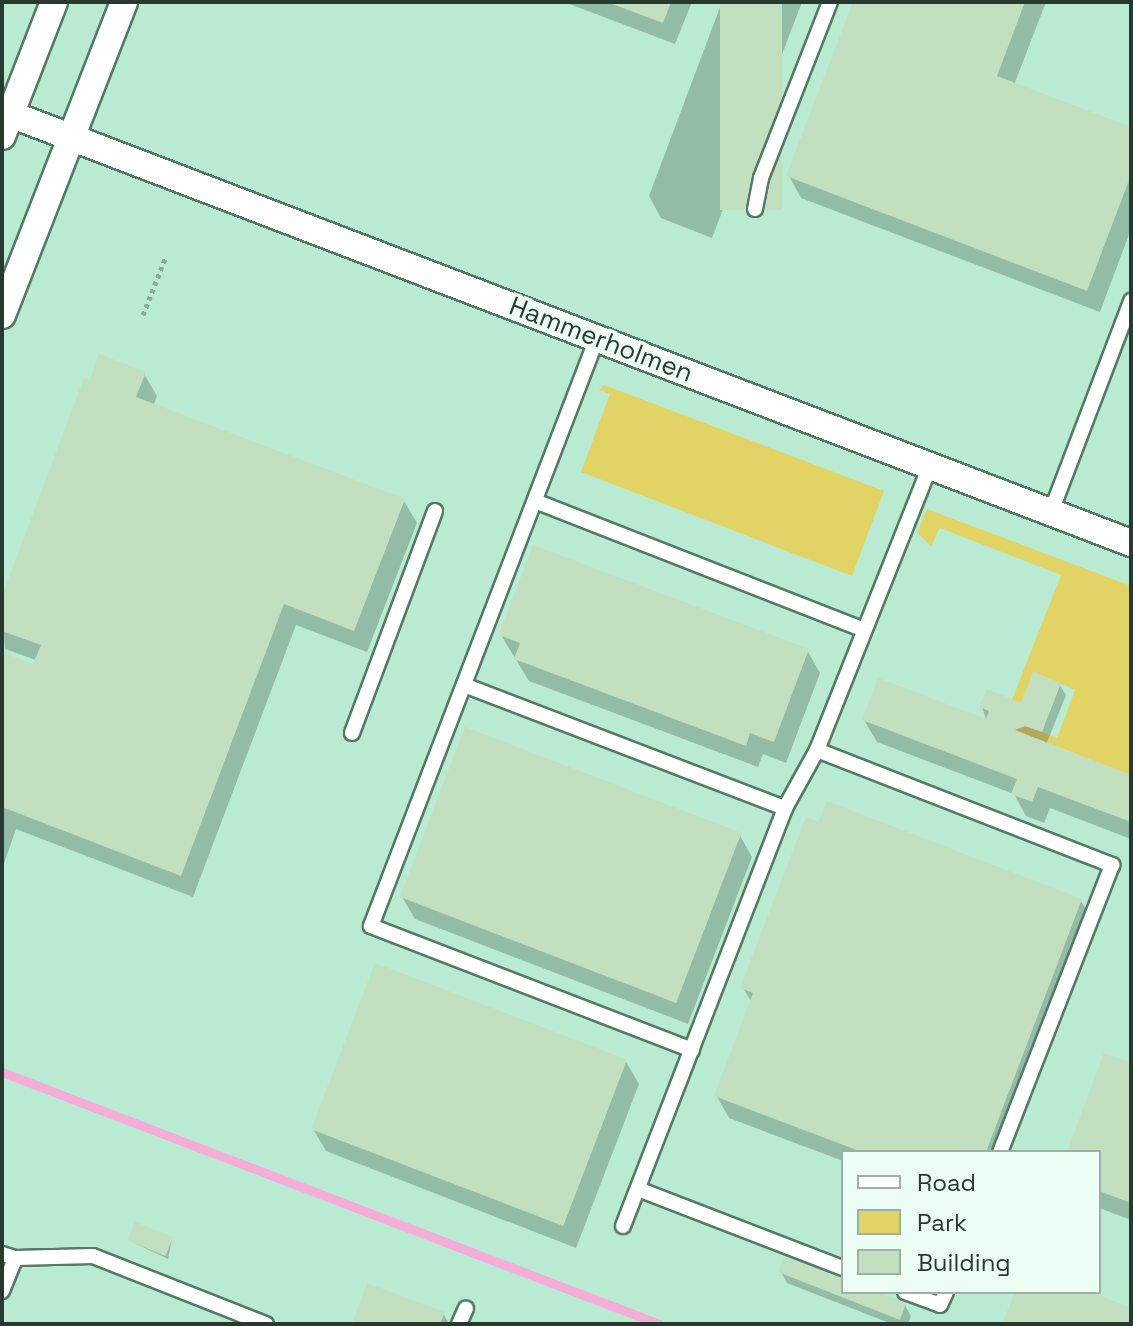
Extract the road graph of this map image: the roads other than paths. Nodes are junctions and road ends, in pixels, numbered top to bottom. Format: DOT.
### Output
graph roads {
  1 [pos="54,2"];
  2 [pos="124,2"];
  3 [pos="830,2"];
  4 [pos="5,120"];
  5 [pos="70,137"];
  6 [pos="755,209"];
  7 [pos="1131,301"];
  8 [pos="2,315"];
  9 [pos="597,338"];
  10 [pos="930,466"];
  11 [pos="535,501"];
  12 [pos="435,511"];
  13 [pos="1051,512"];
  14 [pos="1131,543"];
  15 [pos="864,630"];
  16 [pos="464,685"];
  17 [pos="352,733"];
  18 [pos="817,750"];
  19 [pos="785,808"];
  20 [pos="692,1050"];
  21 [pos="1001,1150"];
  22 [pos="638,1189"];
  23 [pos="623,1226"];
  24 [pos="8,1256"];
  25 [pos="841,1267"];
  26 [pos="2,1291"];
  27 [pos="910,1294"];
  28 [pos="945,1294"];
  29 [pos="466,1308"];
  30 [pos="266,1324"];
  31 [pos="459,1324"];
  1 -- 4 [label="street"];
  2 -- 5 [label="street"];
  3 -- 6 [label="lane"];
  4 -- 5 [label="street, Hammerholmen"];
  5 -- 8 [label="street"];
  5 -- 9 [label="street, Hammerholmen"];
  7 -- 13 [label="lane"];
  9 -- 10 [label="street, Hammerholmen"];
  9 -- 11 [label="lane"];
  10 -- 13 [label="street, Hammerholmen"];
  10 -- 15 [label="lane"];
  11 -- 15 [label="lane"];
  11 -- 16 [label="lane"];
  12 -- 17 [label="lane"];
  13 -- 14 [label="street, Hammerholmen"];
  15 -- 18 [label="lane"];
  16 -- 19 [label="lane"];
  16 -- 20 [label="lane"];
  18 -- 19 [label="lane"];
  18 -- 21 [label="lane"];
  19 -- 20 [label="lane"];
  20 -- 22 [label="lane"];
  22 -- 23 [label="lane"];
  22 -- 25 [label="lane"];
  24 -- 26 [label="lane"];
  24 -- 30 [label="lane"];
  27 -- 28 [label="lane"];
  29 -- 31 [label="lane"];
}
